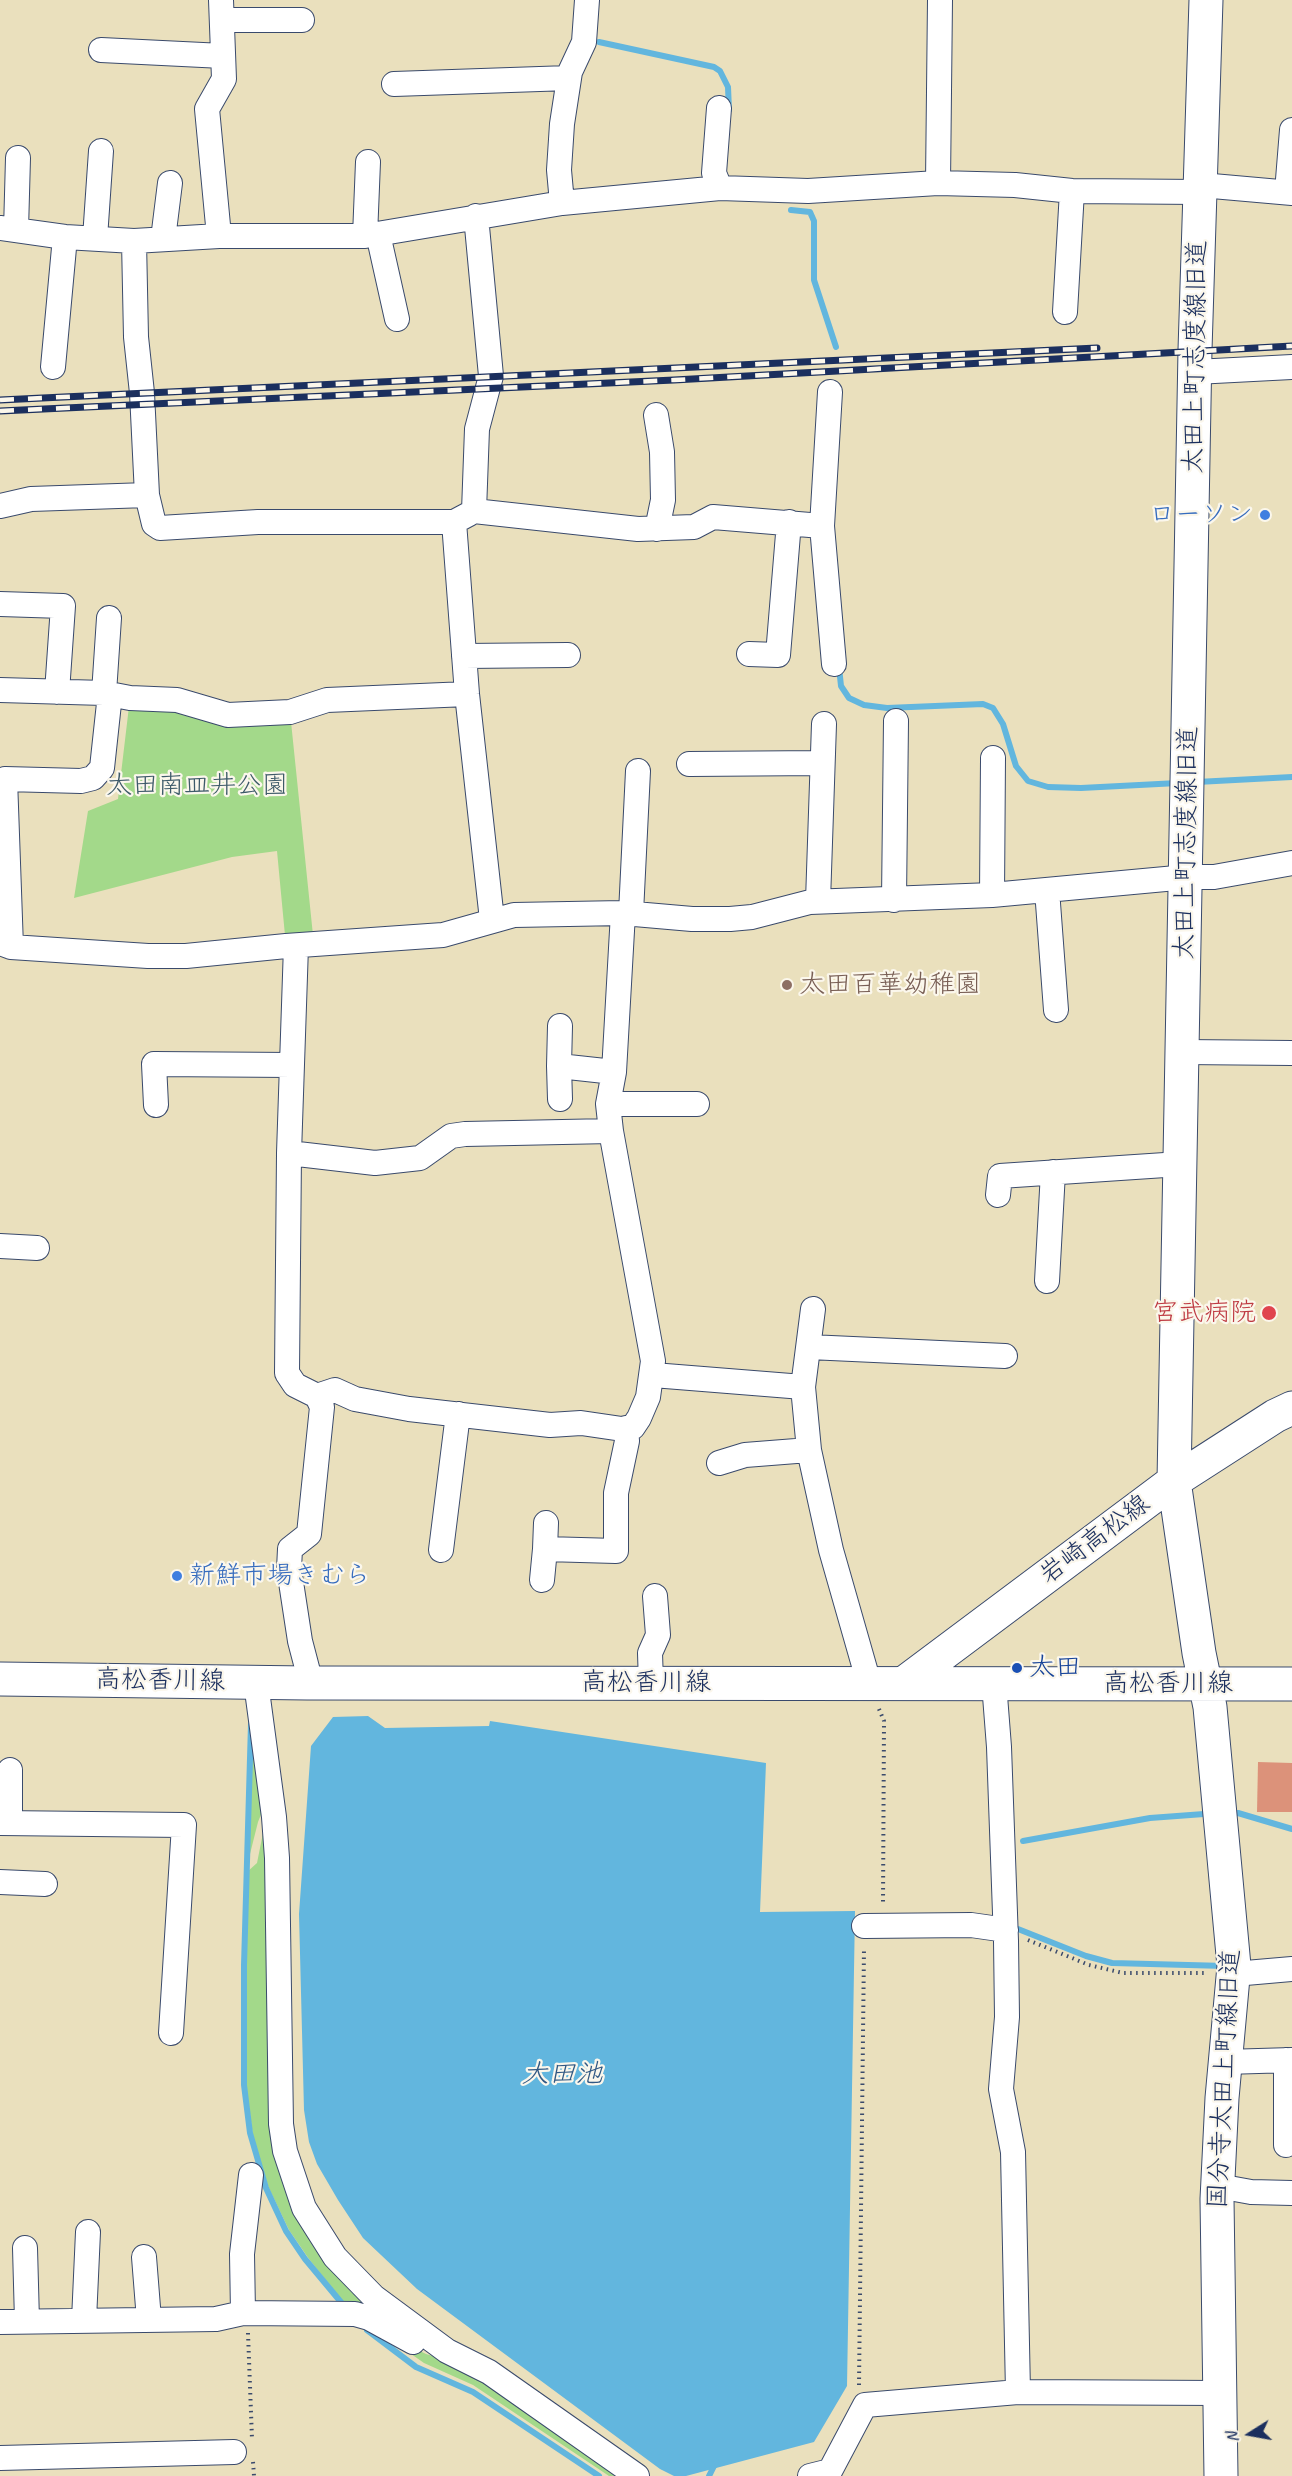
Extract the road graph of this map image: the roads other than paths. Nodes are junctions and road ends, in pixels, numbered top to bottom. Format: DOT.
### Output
graph roads {
  1 [pos="586,0"];
  2 [pos="940,0"];
  3 [pos="1206,0"];
  4 [pos="221,10"];
  5 [pos="302,20"];
  6 [pos="102,50"];
  7 [pos="223,56"];
  8 [pos="569,78"];
  9 [pos="394,84"];
  10 [pos="718,108"];
  11 [pos="1292,130"];
  12 [pos="101,151"];
  13 [pos="18,158"];
  14 [pos="368,162"];
  15 [pos="170,183"];
  16 [pos="938,183"];
  17 [pos="720,188"];
  18 [pos="1201,189"];
  19 [pos="1072,191"];
  20 [pos="1289,193"];
  21 [pos="562,203"];
  22 [pos="476,216"];
  23 [pos="8,229"];
  24 [pos="371,235"];
  25 [pos="219,236"];
  26 [pos="65,237"];
  27 [pos="95,238"];
  28 [pos="163,239"];
  29 [pos="134,241"];
  30 [pos="1065,312"];
  31 [pos="397,319"];
  32 [pos="53,367"];
  33 [pos="1292,368"];
  34 [pos="1195,372"];
  35 [pos="830,392"];
  36 [pos="656,415"];
  37 [pos="147,495"];
  38 [pos="0,506"];
  39 [pos="464,517"];
  40 [pos="789,522"];
  41 [pos="822,526"];
  42 [pos="657,528"];
  43 [pos="0,604"];
  44 [pos="109,618"];
  45 [pos="749,654"];
  46 [pos="568,655"];
  47 [pos="464,656"];
  48 [pos="834,664"];
  49 [pos="0,690"];
  50 [pos="57,692"];
  51 [pos="107,694"];
  52 [pos="467,694"];
  53 [pos="896,721"];
  54 [pos="824,724"];
  55 [pos="993,758"];
  56 [pos="822,763"];
  57 [pos="689,764"];
  58 [pos="638,771"];
  59 [pos="1292,863"];
  60 [pos="1187,877"];
  61 [pos="1047,890"];
  62 [pos="992,895"];
  63 [pos="894,900"];
  64 [pos="818,901"];
  65 [pos="627,913"];
  66 [pos="492,920"];
  67 [pos="6,945"];
  68 [pos="296,946"];
  69 [pos="1056,1010"];
  70 [pos="560,1026"];
  71 [pos="1183,1052"];
  72 [pos="1292,1053"];
  73 [pos="292,1065"];
  74 [pos="560,1066"];
  75 [pos="614,1072"];
  76 [pos="560,1100"];
  77 [pos="608,1104"];
  78 [pos="697,1104"];
  79 [pos="156,1105"];
  80 [pos="611,1131"];
  81 [pos="289,1153"];
  82 [pos="1180,1164"];
  83 [pos="1053,1172"];
  84 [pos="998,1195"];
  85 [pos="0,1246"];
  86 [pos="37,1248"];
  87 [pos="1047,1281"];
  88 [pos="813,1309"];
  89 [pos="808,1347"];
  90 [pos="1005,1356"];
  91 [pos="652,1374"];
  92 [pos="803,1387"];
  93 [pos="317,1396"];
  94 [pos="458,1414"];
  95 [pos="1286,1417"];
  96 [pos="626,1428"];
  97 [pos="809,1450"];
  98 [pos="719,1462"];
  99 [pos="1174,1481"];
  100 [pos="546,1523"];
  101 [pos="545,1549"];
  102 [pos="441,1550"];
  103 [pos="542,1580"];
  104 [pos="656,1596"];
  105 [pos="0,1678"];
  106 [pos="256,1683"];
  107 [pos="311,1683"];
  108 [pos="651,1683"];
  109 [pos="869,1683"];
  110 [pos="904,1683"];
  111 [pos="994,1683"];
  112 [pos="1203,1684"];
  113 [pos="1292,1684"];
  114 [pos="10,1770"];
  115 [pos="5,1823"];
  116 [pos="0,1882"];
  117 [pos="45,1884"];
  118 [pos="864,1926"];
  119 [pos="1006,1935"];
  120 [pos="1234,1967"];
  121 [pos="1292,1969"];
  122 [pos="171,2032"];
  123 [pos="1289,2060"];
  124 [pos="1225,2062"];
  125 [pos="1286,2145"];
  126 [pos="251,2175"];
  127 [pos="1218,2186"];
  128 [pos="1292,2193"];
  129 [pos="88,2232"];
  130 [pos="25,2248"];
  131 [pos="144,2257"];
  132 [pos="243,2313"];
  133 [pos="27,2320"];
  134 [pos="84,2320"];
  135 [pos="149,2320"];
  136 [pos="0,2322"];
  137 [pos="447,2351"];
  138 [pos="1018,2392"];
  139 [pos="1219,2392"];
  140 [pos="246,2449"];
  141 [pos="0,2458"];
  142 [pos="637,2476"];
  143 [pos="810,2476"];
  144 [pos="1221,2476"];
  1 -- 8 [label="street"];
  2 -- 16 [label="street"];
  3 -- 18 [label="street, 太田上町志度線旧道"];
  4 -- 5 [label="street"];
  4 -- 7 [label="street"];
  6 -- 7 [label="street"];
  7 -- 25 [label="street"];
  8 -- 9 [label="street"];
  8 -- 21 [label="street"];
  10 -- 17 [label="street"];
  11 -- 20 [label="street"];
  12 -- 27 [label="street"];
  13 -- 23 [label="street"];
  14 -- 24 [label="street"];
  15 -- 28 [label="street"];
  16 -- 17 [label="street"];
  16 -- 19 [label="street"];
  17 -- 21 [label="street"];
  18 -- 19 [label="street"];
  18 -- 20 [label="street"];
  18 -- 34 [label="street, 太田上町志度線旧道"];
  19 -- 30 [label="street"];
  21 -- 22 [label="street"];
  22 -- 24 [label="street"];
  22 -- 39 [label="street"];
  23 -- 26 [label="street"];
  24 -- 25 [label="street"];
  24 -- 31 [label="street"];
  25 -- 28 [label="street"];
  26 -- 27 [label="street"];
  26 -- 32 [label="street"];
  27 -- 29 [label="street"];
  28 -- 29 [label="street"];
  29 -- 37 [label="street"];
  33 -- 34 [label="street"];
  34 -- 60 [label="street, 太田上町志度線旧道"];
  35 -- 41 [label="street"];
  36 -- 42 [label="street"];
  37 -- 38 [label="street"];
  37 -- 39 [label="street"];
  39 -- 42 [label="street"];
  39 -- 47 [label="street"];
  40 -- 41 [label="street"];
  40 -- 42 [label="street"];
  40 -- 45 [label="street"];
  41 -- 48 [label="street"];
  43 -- 50 [label="street"];
  44 -- 51 [label="street"];
  46 -- 47 [label="street"];
  47 -- 52 [label="street"];
  49 -- 50 [label="street"];
  50 -- 51 [label="street"];
  51 -- 52 [label="street"];
  51 -- 67 [label="street"];
  52 -- 66 [label="street"];
  53 -- 63 [label="street"];
  54 -- 56 [label="street"];
  55 -- 62 [label="street"];
  56 -- 57 [label="street"];
  56 -- 64 [label="street"];
  58 -- 65 [label="street"];
  59 -- 60 [label="street"];
  60 -- 61 [label="street"];
  60 -- 71 [label="street, 太田上町志度線旧道"];
  61 -- 62 [label="street"];
  61 -- 69 [label="street"];
  62 -- 63 [label="street"];
  63 -- 64 [label="street"];
  64 -- 65 [label="street"];
  65 -- 66 [label="street"];
  65 -- 75 [label="street"];
  66 -- 68 [label="street"];
  67 -- 68 [label="street"];
  68 -- 73 [label="street"];
  70 -- 74 [label="street"];
  71 -- 72 [label="street"];
  71 -- 82 [label="street, 太田上町志度線旧道"];
  73 -- 79 [label="street"];
  73 -- 81 [label="street"];
  74 -- 75 [label="street"];
  74 -- 76 [label="street"];
  75 -- 77 [label="street"];
  77 -- 78 [label="street"];
  77 -- 80 [label="street"];
  80 -- 81 [label="street"];
  80 -- 91 [label="street"];
  81 -- 93 [label="street"];
  82 -- 83 [label="street"];
  82 -- 99 [label="street, 太田上町志度線旧道"];
  83 -- 84 [label="street"];
  83 -- 87 [label="street"];
  85 -- 86 [label="street"];
  88 -- 89 [label="street"];
  89 -- 90 [label="street"];
  89 -- 92 [label="street"];
  91 -- 92 [label="street"];
  91 -- 96 [label="street"];
  92 -- 97 [label="street"];
  93 -- 94 [label="street"];
  93 -- 107 [label="street"];
  94 -- 96 [label="street"];
  94 -- 102 [label="street"];
  95 -- 99 [label="street, 岩崎高松線"];
  96 -- 101 [label="street"];
  97 -- 98 [label="street"];
  97 -- 109 [label="street"];
  99 -- 110 [label="street, 岩崎高松線"];
  99 -- 112 [label="street, 太田上町志度線旧道"];
  100 -- 101 [label="street"];
  101 -- 103 [label="street"];
  104 -- 108 [label="street"];
  105 -- 106 [label="street, 高松香川線"];
  106 -- 107 [label="street, 高松香川線"];
  106 -- 137 [label="street"];
  107 -- 108 [label="street, 高松香川線"];
  108 -- 109 [label="street, 高松香川線"];
  109 -- 110 [label="street, 高松香川線"];
  110 -- 111 [label="street, 高松香川線"];
  111 -- 112 [label="street, 高松香川線"];
  111 -- 119 [label="street"];
  112 -- 113 [label="street, 高松香川線"];
  112 -- 120 [label="street, 国分寺太田上町線旧道"];
  114 -- 115 [label="street"];
  115 -- 122 [label="street"];
  116 -- 117 [label="street"];
  118 -- 119 [label="street"];
  119 -- 138 [label="street"];
  120 -- 121 [label="street"];
  120 -- 124 [label="street, 国分寺太田上町線旧道"];
  123 -- 124 [label="street"];
  123 -- 125 [label="street"];
  124 -- 127 [label="street, 国分寺太田上町線旧道"];
  126 -- 132 [label="street"];
  127 -- 128 [label="street"];
  127 -- 139 [label="street, 国分寺太田上町線旧道"];
  129 -- 134 [label="street"];
  130 -- 133 [label="street"];
  131 -- 135 [label="street"];
  132 -- 135 [label="street"];
  132 -- 137 [label="street"];
  133 -- 134 [label="street"];
  133 -- 136 [label="street"];
  134 -- 135 [label="street"];
  137 -- 142 [label="street"];
  138 -- 139 [label="street"];
  138 -- 143 [label="street"];
  139 -- 144 [label="street, 国分寺太田上町線旧道"];
  140 -- 141 [label="street"];
}
